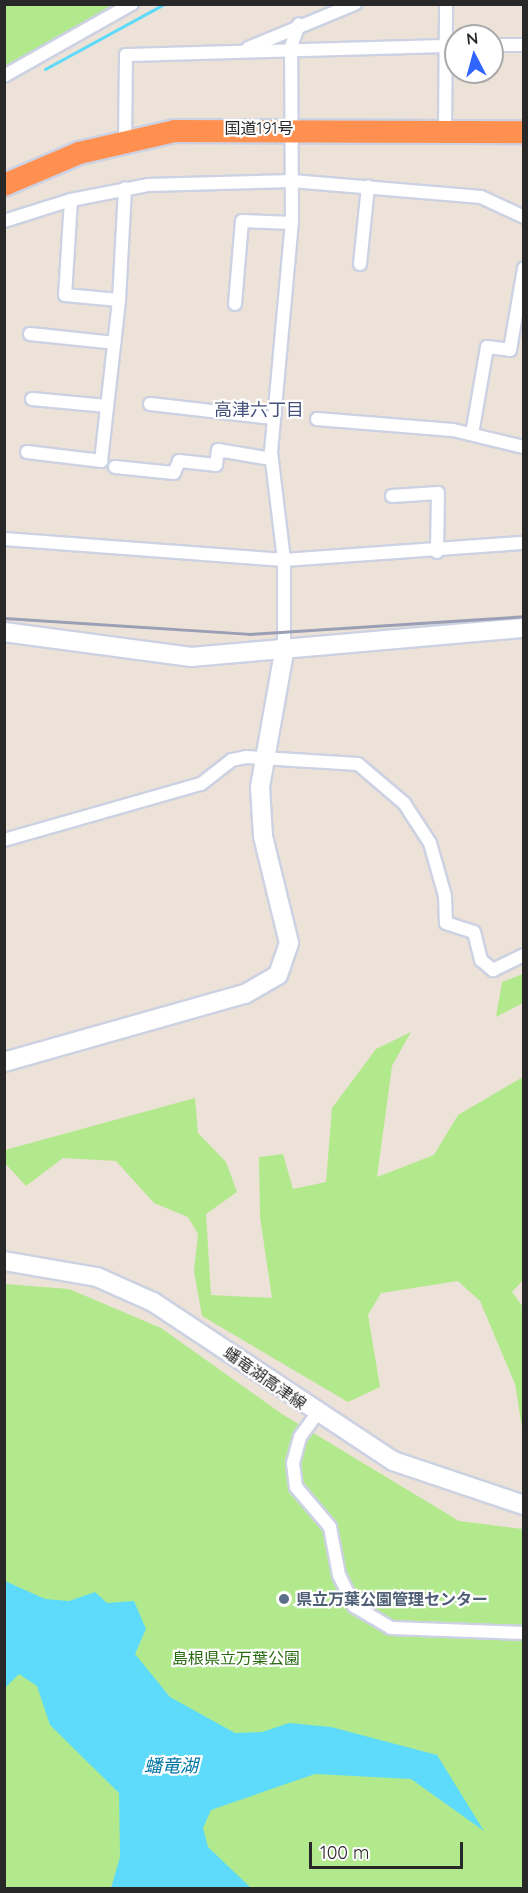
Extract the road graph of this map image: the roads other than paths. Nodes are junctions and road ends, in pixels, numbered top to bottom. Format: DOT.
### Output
graph roads {
  1 [pos="132,4"];
  2 [pos="355,4"];
  3 [pos="446,4"];
  4 [pos="299,24"];
  5 [pos="448,24"];
  6 [pos="504,45"];
  7 [pos="524,45"];
  8 [pos="444,46"];
  9 [pos="291,47"];
  10 [pos="247,49"];
  11 [pos="4,76"];
  12 [pos="448,84"];
  13 [pos="292,128"];
  14 [pos="445,130"];
  15 [pos="524,132"];
  16 [pos="125,139"];
  17 [pos="292,181"];
  18 [pos="4,185"];
  19 [pos="368,186"];
  20 [pos="125,188"];
  21 [pos="70,200"];
  22 [pos="524,217"];
  23 [pos="4,221"];
  24 [pos="292,223"];
  25 [pos="360,264"];
  26 [pos="524,268"];
  27 [pos="119,300"];
  28 [pos="235,304"];
  29 [pos="30,334"];
  30 [pos="115,343"];
  31 [pos="32,399"];
  32 [pos="150,404"];
  33 [pos="107,406"];
  34 [pos="273,418"];
  35 [pos="317,419"];
  36 [pos="472,434"];
  37 [pos="524,447"];
  38 [pos="27,452"];
  39 [pos="271,459"];
  40 [pos="115,467"];
  41 [pos="392,496"];
  42 [pos="4,539"];
  43 [pos="524,543"];
  44 [pos="437,552"];
  45 [pos="284,560"];
  46 [pos="524,628"];
  47 [pos="4,632"];
  48 [pos="284,652"];
  49 [pos="263,758"];
  50 [pos="4,840"];
  51 [pos="524,955"];
  52 [pos="4,1062"];
  53 [pos="4,1261"];
  54 [pos="316,1414"];
  55 [pos="524,1505"];
  56 [pos="524,1633"];
  1 -- 11 [label="street"];
  2 -- 4 [label="street"];
  3 -- 5 [label="street"];
  4 -- 9 [label="street"];
  4 -- 10 [label="street"];
  6 -- 7 [label="street"];
  8 -- 9 [label="street"];
  9 -- 10 [label="street"];
  9 -- 13 [label="street"];
  10 -- 16 [label="street"];
  12 -- 14 [label="street"];
  13 -- 14 [label="highway, 国道191号"];
  13 -- 16 [label="highway, 国道191号"];
  13 -- 17 [label="street"];
  14 -- 15 [label="highway, 国道191号"];
  16 -- 18 [label="highway, 国道191号"];
  17 -- 19 [label="street"];
  17 -- 20 [label="street"];
  17 -- 24 [label="street"];
  19 -- 22 [label="street"];
  19 -- 25 [label="street"];
  20 -- 21 [label="street"];
  20 -- 27 [label="street"];
  21 -- 23 [label="street"];
  21 -- 27 [label="street"];
  24 -- 28 [label="street"];
  24 -- 34 [label="street"];
  26 -- 36 [label="street"];
  27 -- 30 [label="street"];
  29 -- 30 [label="street"];
  30 -- 33 [label="street"];
  31 -- 33 [label="street"];
  32 -- 34 [label="street"];
  33 -- 38 [label="street"];
  34 -- 39 [label="street"];
  35 -- 36 [label="street"];
  36 -- 37 [label="street"];
  39 -- 40 [label="street"];
  39 -- 45 [label="street"];
  41 -- 44 [label="street"];
  42 -- 45 [label="street"];
  43 -- 44 [label="street"];
  44 -- 45 [label="street"];
  45 -- 48 [label="street"];
  46 -- 48 [label="street"];
  47 -- 48 [label="street"];
  48 -- 49 [label="street"];
  49 -- 50 [label="street"];
  49 -- 51 [label="street"];
  49 -- 52 [label="street"];
  53 -- 54 [label="street, 蟠竜湖高津線"];
  54 -- 55 [label="street, 蟠竜湖高津線"];
  54 -- 56 [label="street"];
}
